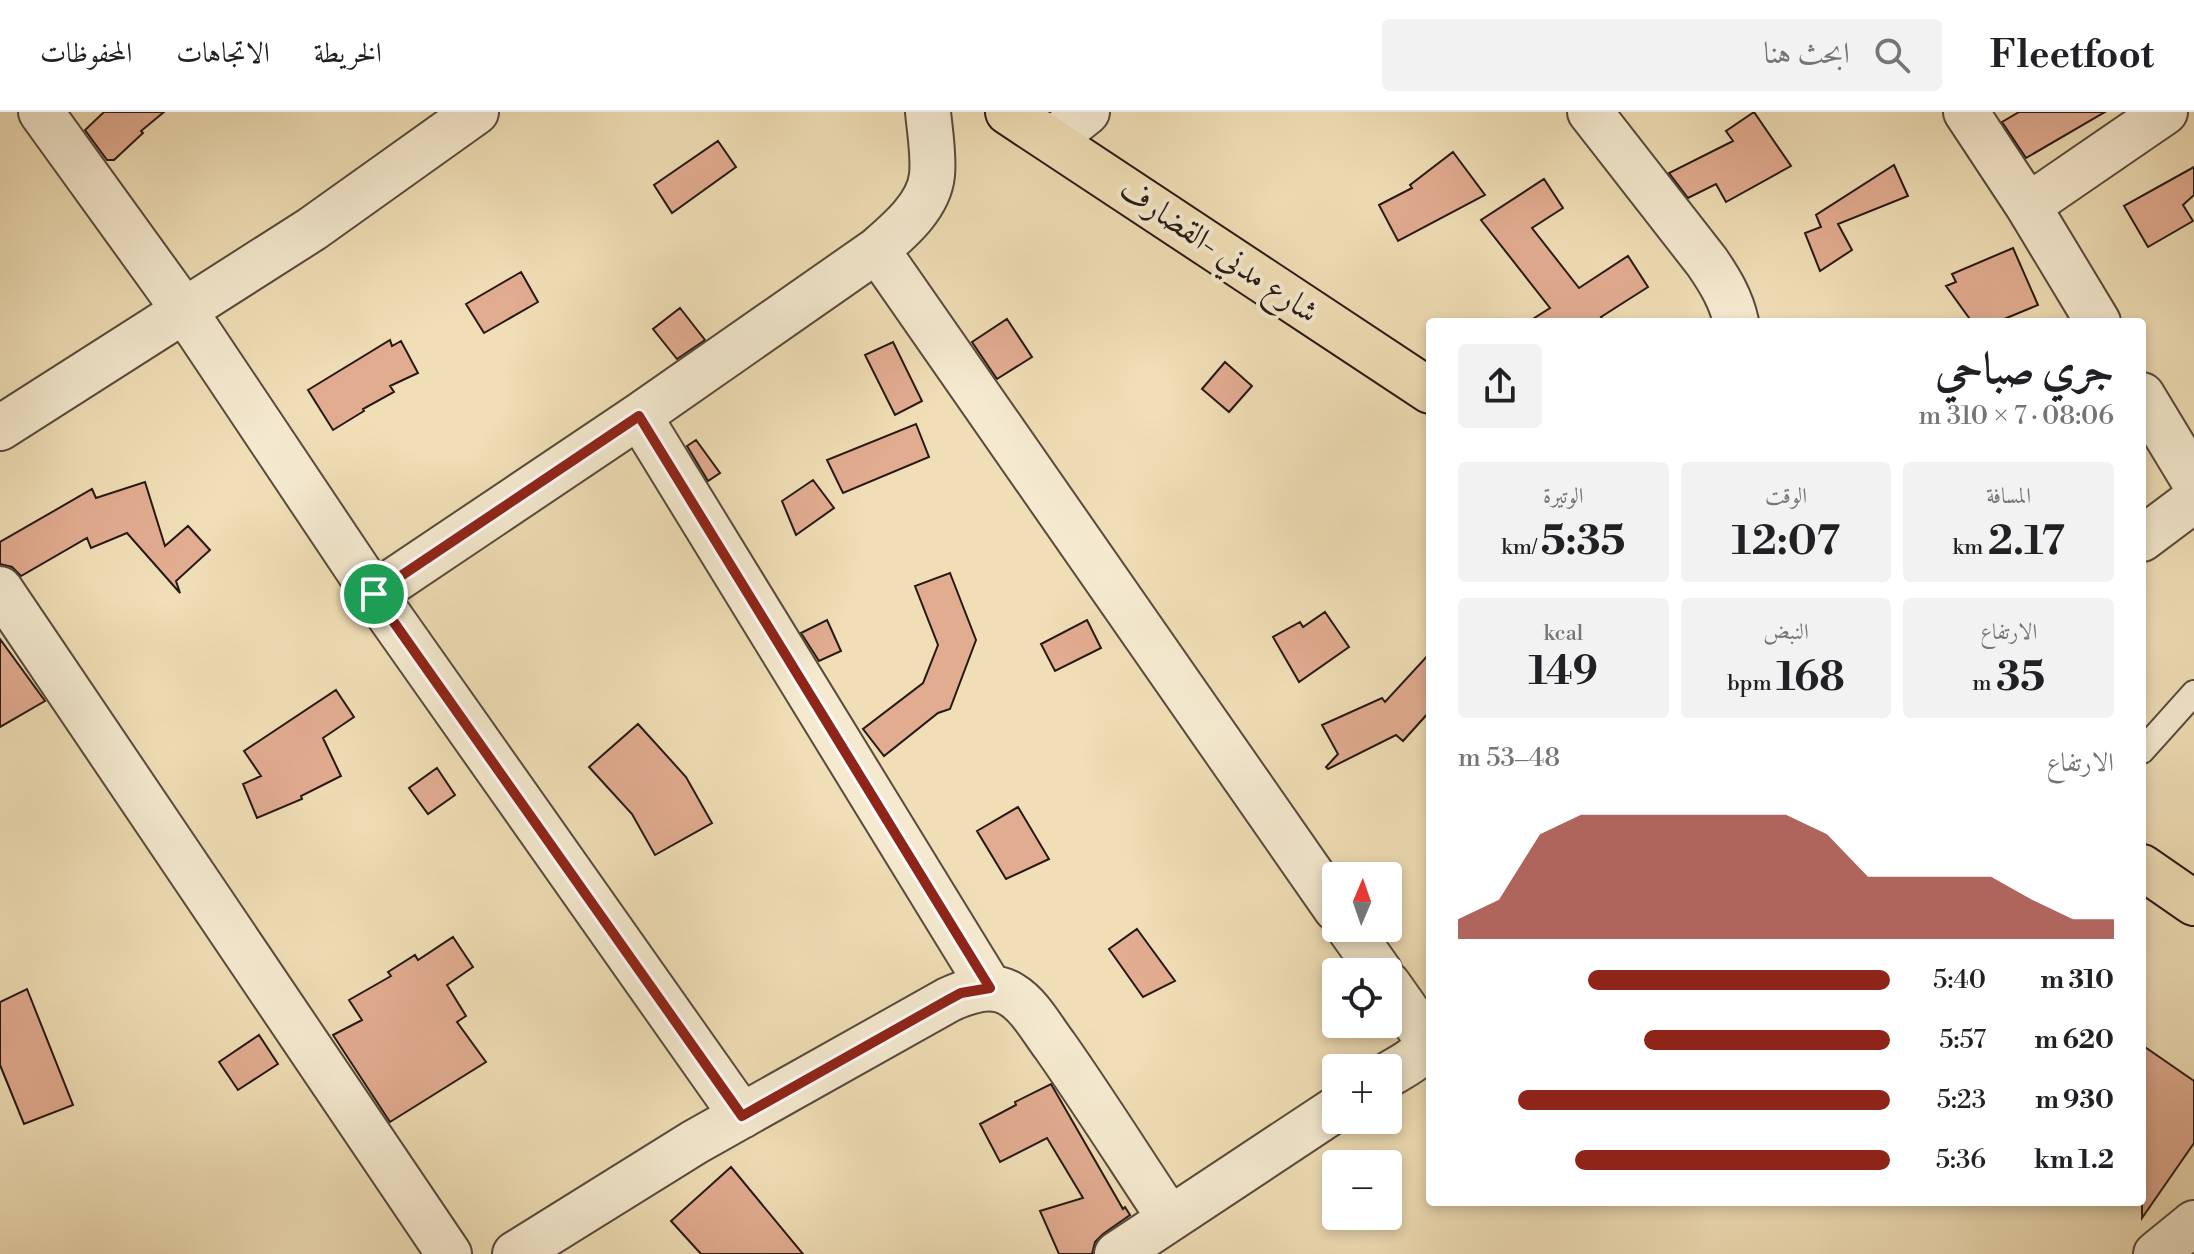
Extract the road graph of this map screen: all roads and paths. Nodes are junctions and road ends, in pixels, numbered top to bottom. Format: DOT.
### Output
graph roads {
  1 [pos="41,112"];
  2 [pos="476,112"];
  3 [pos="928,112"];
  4 [pos="1008,112"];
  5 [pos="1087,112"];
  6 [pos="1590,112"];
  7 [pos="1966,112"];
  8 [pos="2165,112"];
  9 [pos="1052,140"];
  10 [pos="2028,206"];
  11 [pos="877,250"];
  12 [pos="184,310"];
  13 [pos="1735,318"];
  14 [pos="2096,318"];
  15 [pos="1426,388"];
  16 [pos="2146,402"];
  17 [pos="639,416"];
  18 [pos="0,428"];
  19 [pos="2194,481"];
  20 [pos="2194,500"];
  21 [pos="2146,536"];
  22 [pos="0,589"];
  23 [pos="374,594"];
  24 [pos="2194,693"];
  25 [pos="2146,747"];
  26 [pos="2146,870"];
  27 [pos="1322,889"];
  28 [pos="2194,903"];
  29 [pos="990,988"];
  30 [pos="1402,1004"];
  31 [pos="1402,1066"];
  32 [pos="742,1116"];
  33 [pos="1322,1118"];
  34 [pos="1170,1219"];
  35 [pos="2194,1223"];
  36 [pos="449,1254"];
  37 [pos="515,1254"];
  38 [pos="1117,1254"];
  39 [pos="2156,1254"];
  1 -- 12 [label="street"];
  2 -- 12 [label="street"];
  3 -- 11 [label="street"];
  4 -- 9 [label="highway, شارع مدني -القضارف"];
  5 -- 9 [label="street"];
  6 -- 13 [label="street"];
  7 -- 10 [label="street"];
  8 -- 10 [label="street"];
  9 -- 15 [label="highway, شارع مدني -القضارف"];
  10 -- 14 [label="street"];
  11 -- 17 [label="street"];
  11 -- 27 [label="street"];
  12 -- 18 [label="street"];
  12 -- 23 [label="street"];
  16 -- 19 [label="street"];
  17 -- 23 [label="street"];
  17 -- 29 [label="street"];
  20 -- 21 [label="street"];
  22 -- 36 [label="street"];
  23 -- 32 [label="street"];
  24 -- 25 [label="lane"];
  26 -- 28 [label="highway"];
  29 -- 32 [label="street"];
  29 -- 34 [label="street"];
  30 -- 31 [label="street"];
  32 -- 37 [label="street"];
  33 -- 34 [label="street"];
  34 -- 38 [label="street"];
  35 -- 39 [label="street"];
}
